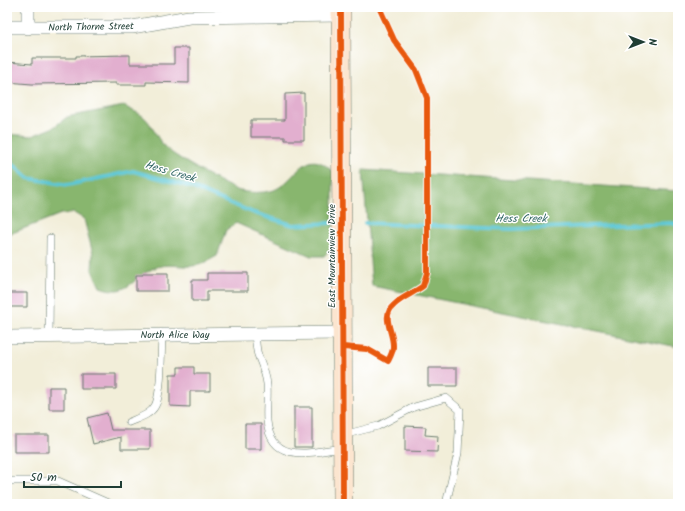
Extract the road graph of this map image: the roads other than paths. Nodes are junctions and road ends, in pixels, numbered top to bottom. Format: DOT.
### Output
graph roads {
  1 [pos="28,7"];
  2 [pos="341,11"];
  3 [pos="249,12"];
  4 [pos="7,27"];
  5 [pos="28,28"];
  6 [pos="50,238"];
  7 [pos="343,333"];
  8 [pos="255,334"];
  9 [pos="162,335"];
  10 [pos="49,336"];
  11 [pos="7,337"];
  12 [pos="130,422"];
  13 [pos="343,442"];
  14 [pos="7,481"];
  15 [pos="110,504"];
  16 [pos="343,504"];
  17 [pos="446,504"];
  1 -- 5 [label="street"];
  2 -- 3 [label="street, North Thorne Street"];
  2 -- 7 [label="main road, East Mountainview Drive"];
  3 -- 5 [label="street, North Thorne Street"];
  4 -- 5 [label="street, North Thorne Street"];
  6 -- 10 [label="lane"];
  7 -- 8 [label="street, North Alice Way"];
  7 -- 13 [label="main road, East Mountainview Drive"];
  8 -- 9 [label="street, North Alice Way"];
  8 -- 13 [label="lane"];
  9 -- 10 [label="street, North Alice Way"];
  9 -- 12 [label="lane"];
  10 -- 11 [label="street, North Alice Way"];
  13 -- 16 [label="main road, East Mountainview Drive"];
  13 -- 17 [label="lane"];
  14 -- 15 [label="lane"];
}
